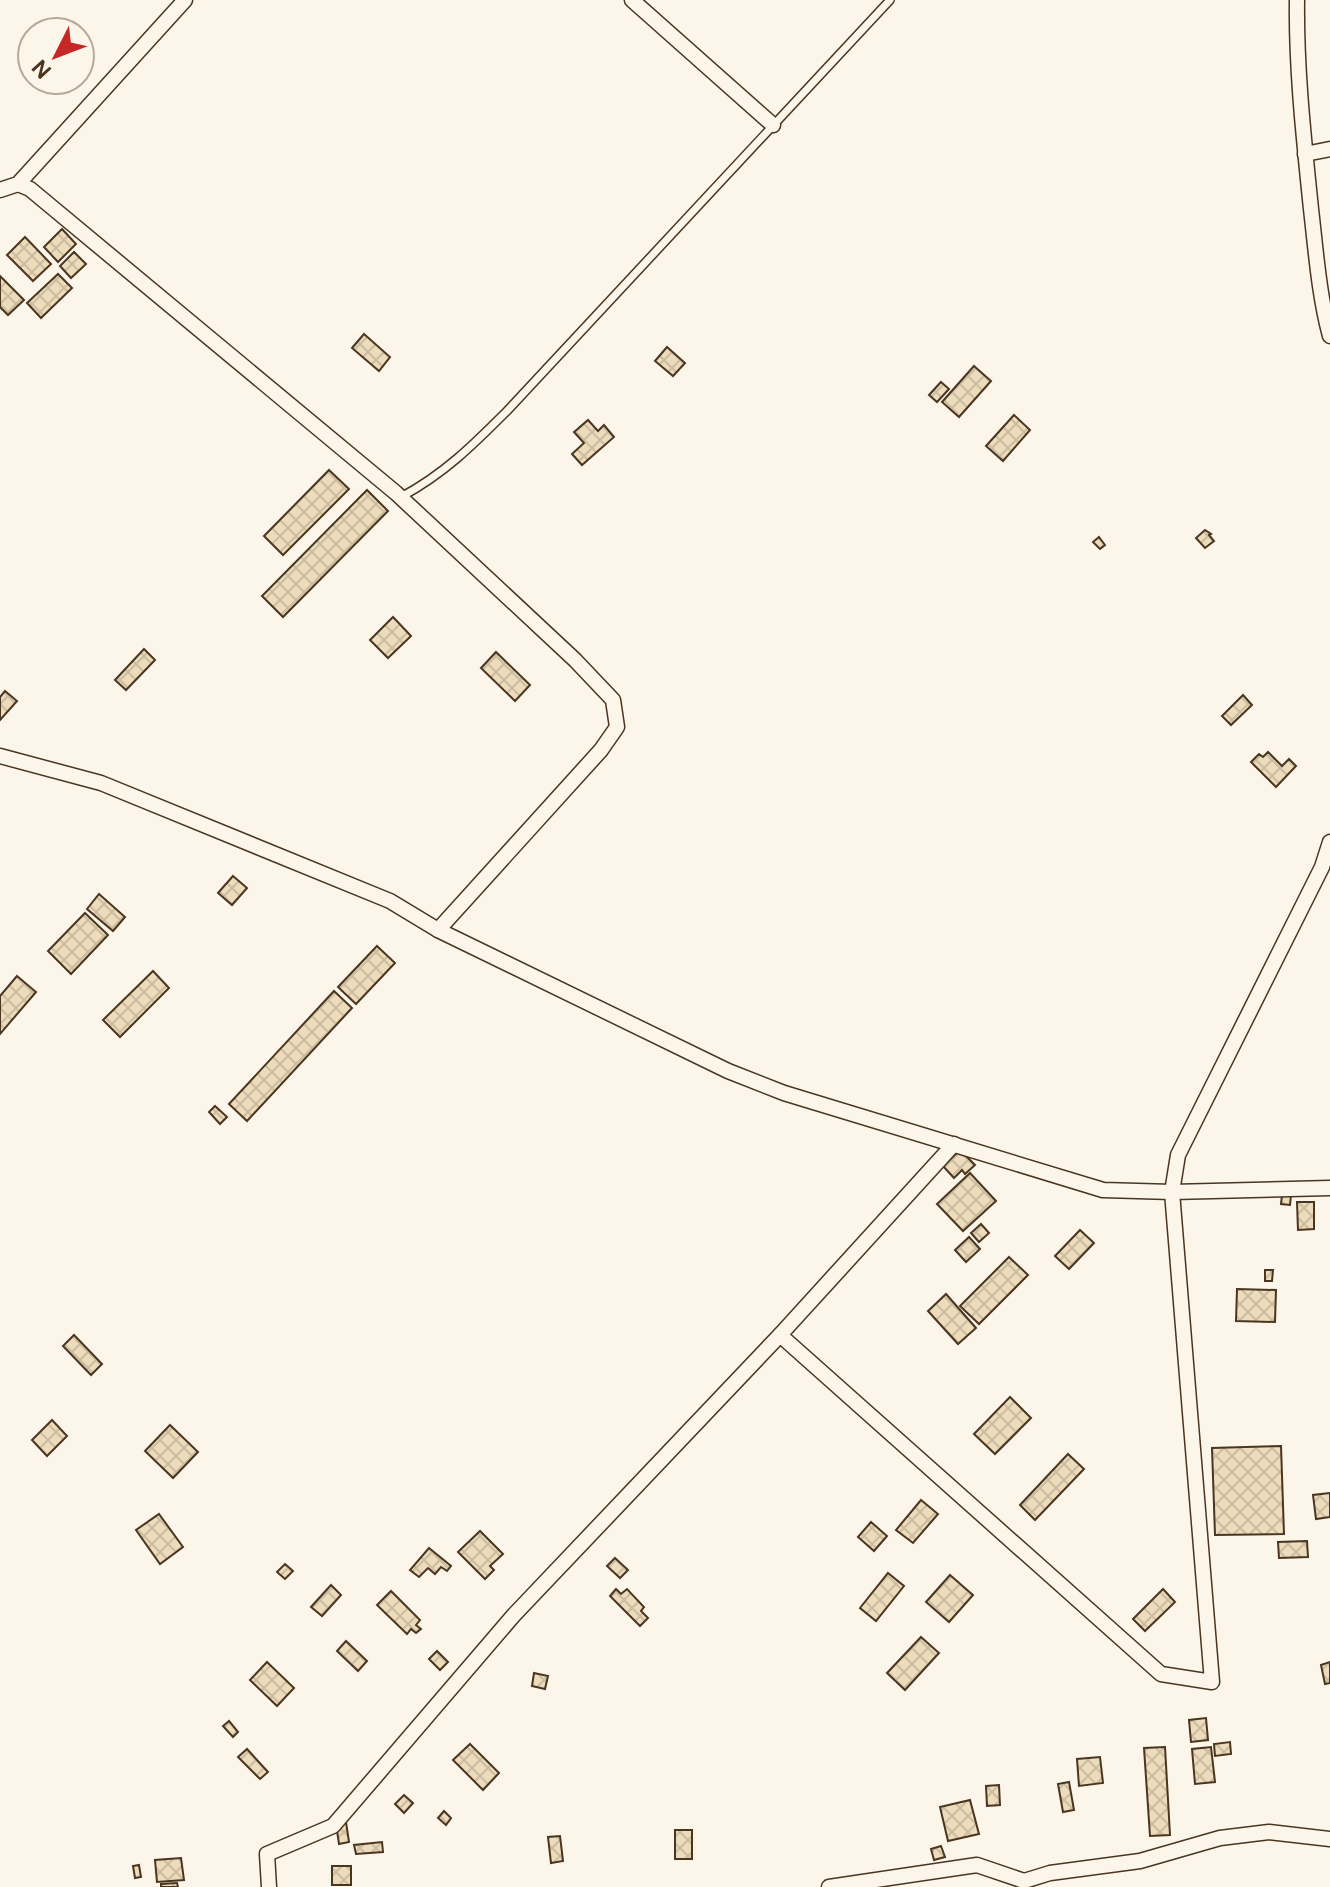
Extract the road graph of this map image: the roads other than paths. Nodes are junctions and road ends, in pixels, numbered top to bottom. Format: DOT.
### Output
graph roads {
  1 [pos="185,0"];
  2 [pos="632,0"];
  3 [pos="890,0"];
  4 [pos="1297,0"];
  5 [pos="773,125"];
  6 [pos="1330,149"];
  7 [pos="1305,154"];
  8 [pos="18,184"];
  9 [pos="0,190"];
  10 [pos="1330,336"];
  11 [pos="401,497"];
  12 [pos="0,756"];
  13 [pos="1330,842"];
  14 [pos="438,930"];
  15 [pos="954,1144"];
  16 [pos="1330,1188"];
  17 [pos="1172,1192"];
  18 [pos="780,1335"];
  19 [pos="1330,1839"];
  20 [pos="269,1887"];
  21 [pos="829,1887"];
  1 -- 8 [label="street"];
  2 -- 5 [label="street"];
  3 -- 5 [label="lane"];
  4 -- 7 [label="street"];
  5 -- 11 [label="lane"];
  6 -- 7 [label="street"];
  7 -- 10 [label="street"];
  8 -- 9 [label="street"];
  8 -- 11 [label="street"];
  11 -- 14 [label="street"];
  12 -- 14 [label="street"];
  13 -- 17 [label="street"];
  14 -- 15 [label="street"];
  15 -- 17 [label="street"];
  15 -- 18 [label="street"];
  16 -- 17 [label="street"];
  17 -- 18 [label="street"];
  18 -- 20 [label="street"];
  19 -- 21 [label="street"];
}
